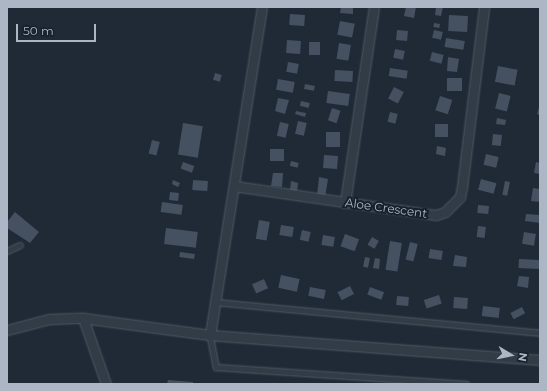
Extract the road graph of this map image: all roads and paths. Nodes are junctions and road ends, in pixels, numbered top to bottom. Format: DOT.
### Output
graph roads {
  1 [pos="262,7"];
  2 [pos="374,7"];
  3 [pos="484,7"];
  4 [pos="234,186"];
  5 [pos="345,203"];
  6 [pos="20,245"];
  7 [pos="7,251"];
  8 [pos="215,302"];
  9 [pos="82,318"];
  10 [pos="7,330"];
  11 [pos="540,333"];
  12 [pos="210,335"];
  13 [pos="540,360"];
  14 [pos="106,384"];
  15 [pos="466,384"];
  1 -- 4 [label="street"];
  2 -- 5 [label="street"];
  3 -- 5 [label="street, Aloe Crescent"];
  4 -- 5 [label="street, Aloe Crescent"];
  4 -- 8 [label="street"];
  6 -- 7 [label="lane"];
  8 -- 11 [label="lane"];
  8 -- 12 [label="street"];
  9 -- 10 [label="street"];
  9 -- 12 [label="street"];
  9 -- 14 [label="street"];
  12 -- 13 [label="street"];
  12 -- 15 [label="lane"];
}
